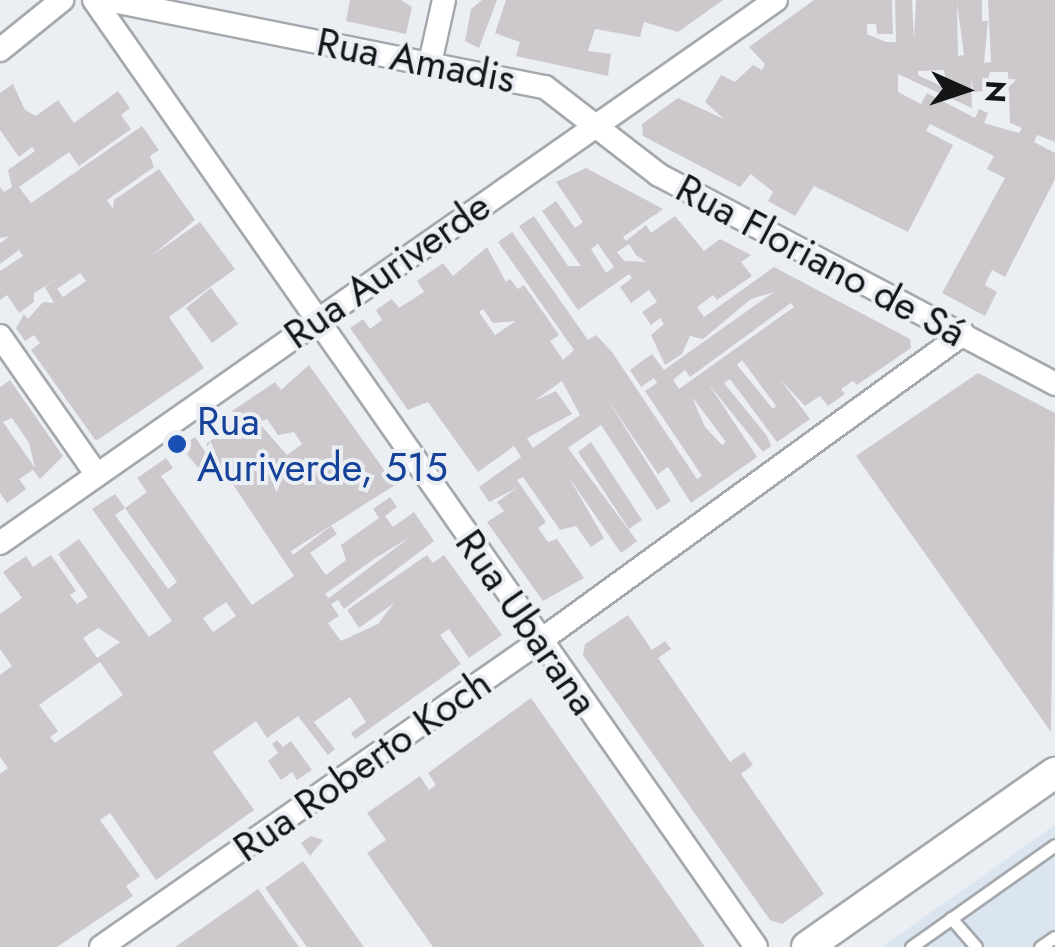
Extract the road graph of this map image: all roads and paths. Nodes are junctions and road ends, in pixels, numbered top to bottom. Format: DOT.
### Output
graph roads {
  1 [pos="62,0"];
  2 [pos="94,0"];
  3 [pos="108,0"];
  4 [pos="444,0"];
  5 [pos="776,0"];
  6 [pos="147,8"];
  7 [pos="122,40"];
  8 [pos="0,50"];
  9 [pos="430,63"];
  10 [pos="596,124"];
  11 [pos="314,320"];
  12 [pos="963,334"];
  13 [pos="0,336"];
  14 [pos="1055,384"];
  15 [pos="96,475"];
  16 [pos="0,543"];
  17 [pos="540,641"];
  18 [pos="1055,773"];
  19 [pos="1055,845"];
  20 [pos="951,918"];
  21 [pos="1055,937"];
  22 [pos="100,947"];
  23 [pos="756,947"];
  24 [pos="807,947"];
  25 [pos="911,947"];
  26 [pos="976,947"];
  27 [pos="1040,947"];
  1 -- 8 [label="street"];
  2 -- 7 [label="street, Rua Ubarana"];
  3 -- 6 [label="street, Rua Amadis"];
  4 -- 9 [label="street"];
  5 -- 10 [label="street, Rua Auriverde"];
  6 -- 7 [label="street"];
  6 -- 9 [label="street, Rua Amadis"];
  7 -- 11 [label="street, Rua Ubarana"];
  9 -- 10 [label="street, Rua Amadis"];
  10 -- 11 [label="street, Rua Auriverde"];
  10 -- 12 [label="street, Rua Floriano de Sá"];
  11 -- 15 [label="street, Rua Auriverde"];
  11 -- 17 [label="street, Rua Ubarana"];
  12 -- 14 [label="street, Rua Floriano de Sá"];
  12 -- 17 [label="street, Rua Roberto Koch"];
  13 -- 15 [label="street"];
  15 -- 16 [label="street, Rua Auriverde"];
  17 -- 22 [label="street, Rua Roberto Koch"];
  17 -- 23 [label="street, Rua Ubarana"];
  18 -- 24 [label="main road"];
  19 -- 20 [label="lane"];
  20 -- 25 [label="lane"];
  20 -- 26 [label="lane"];
  21 -- 27 [label="lane"];
}
